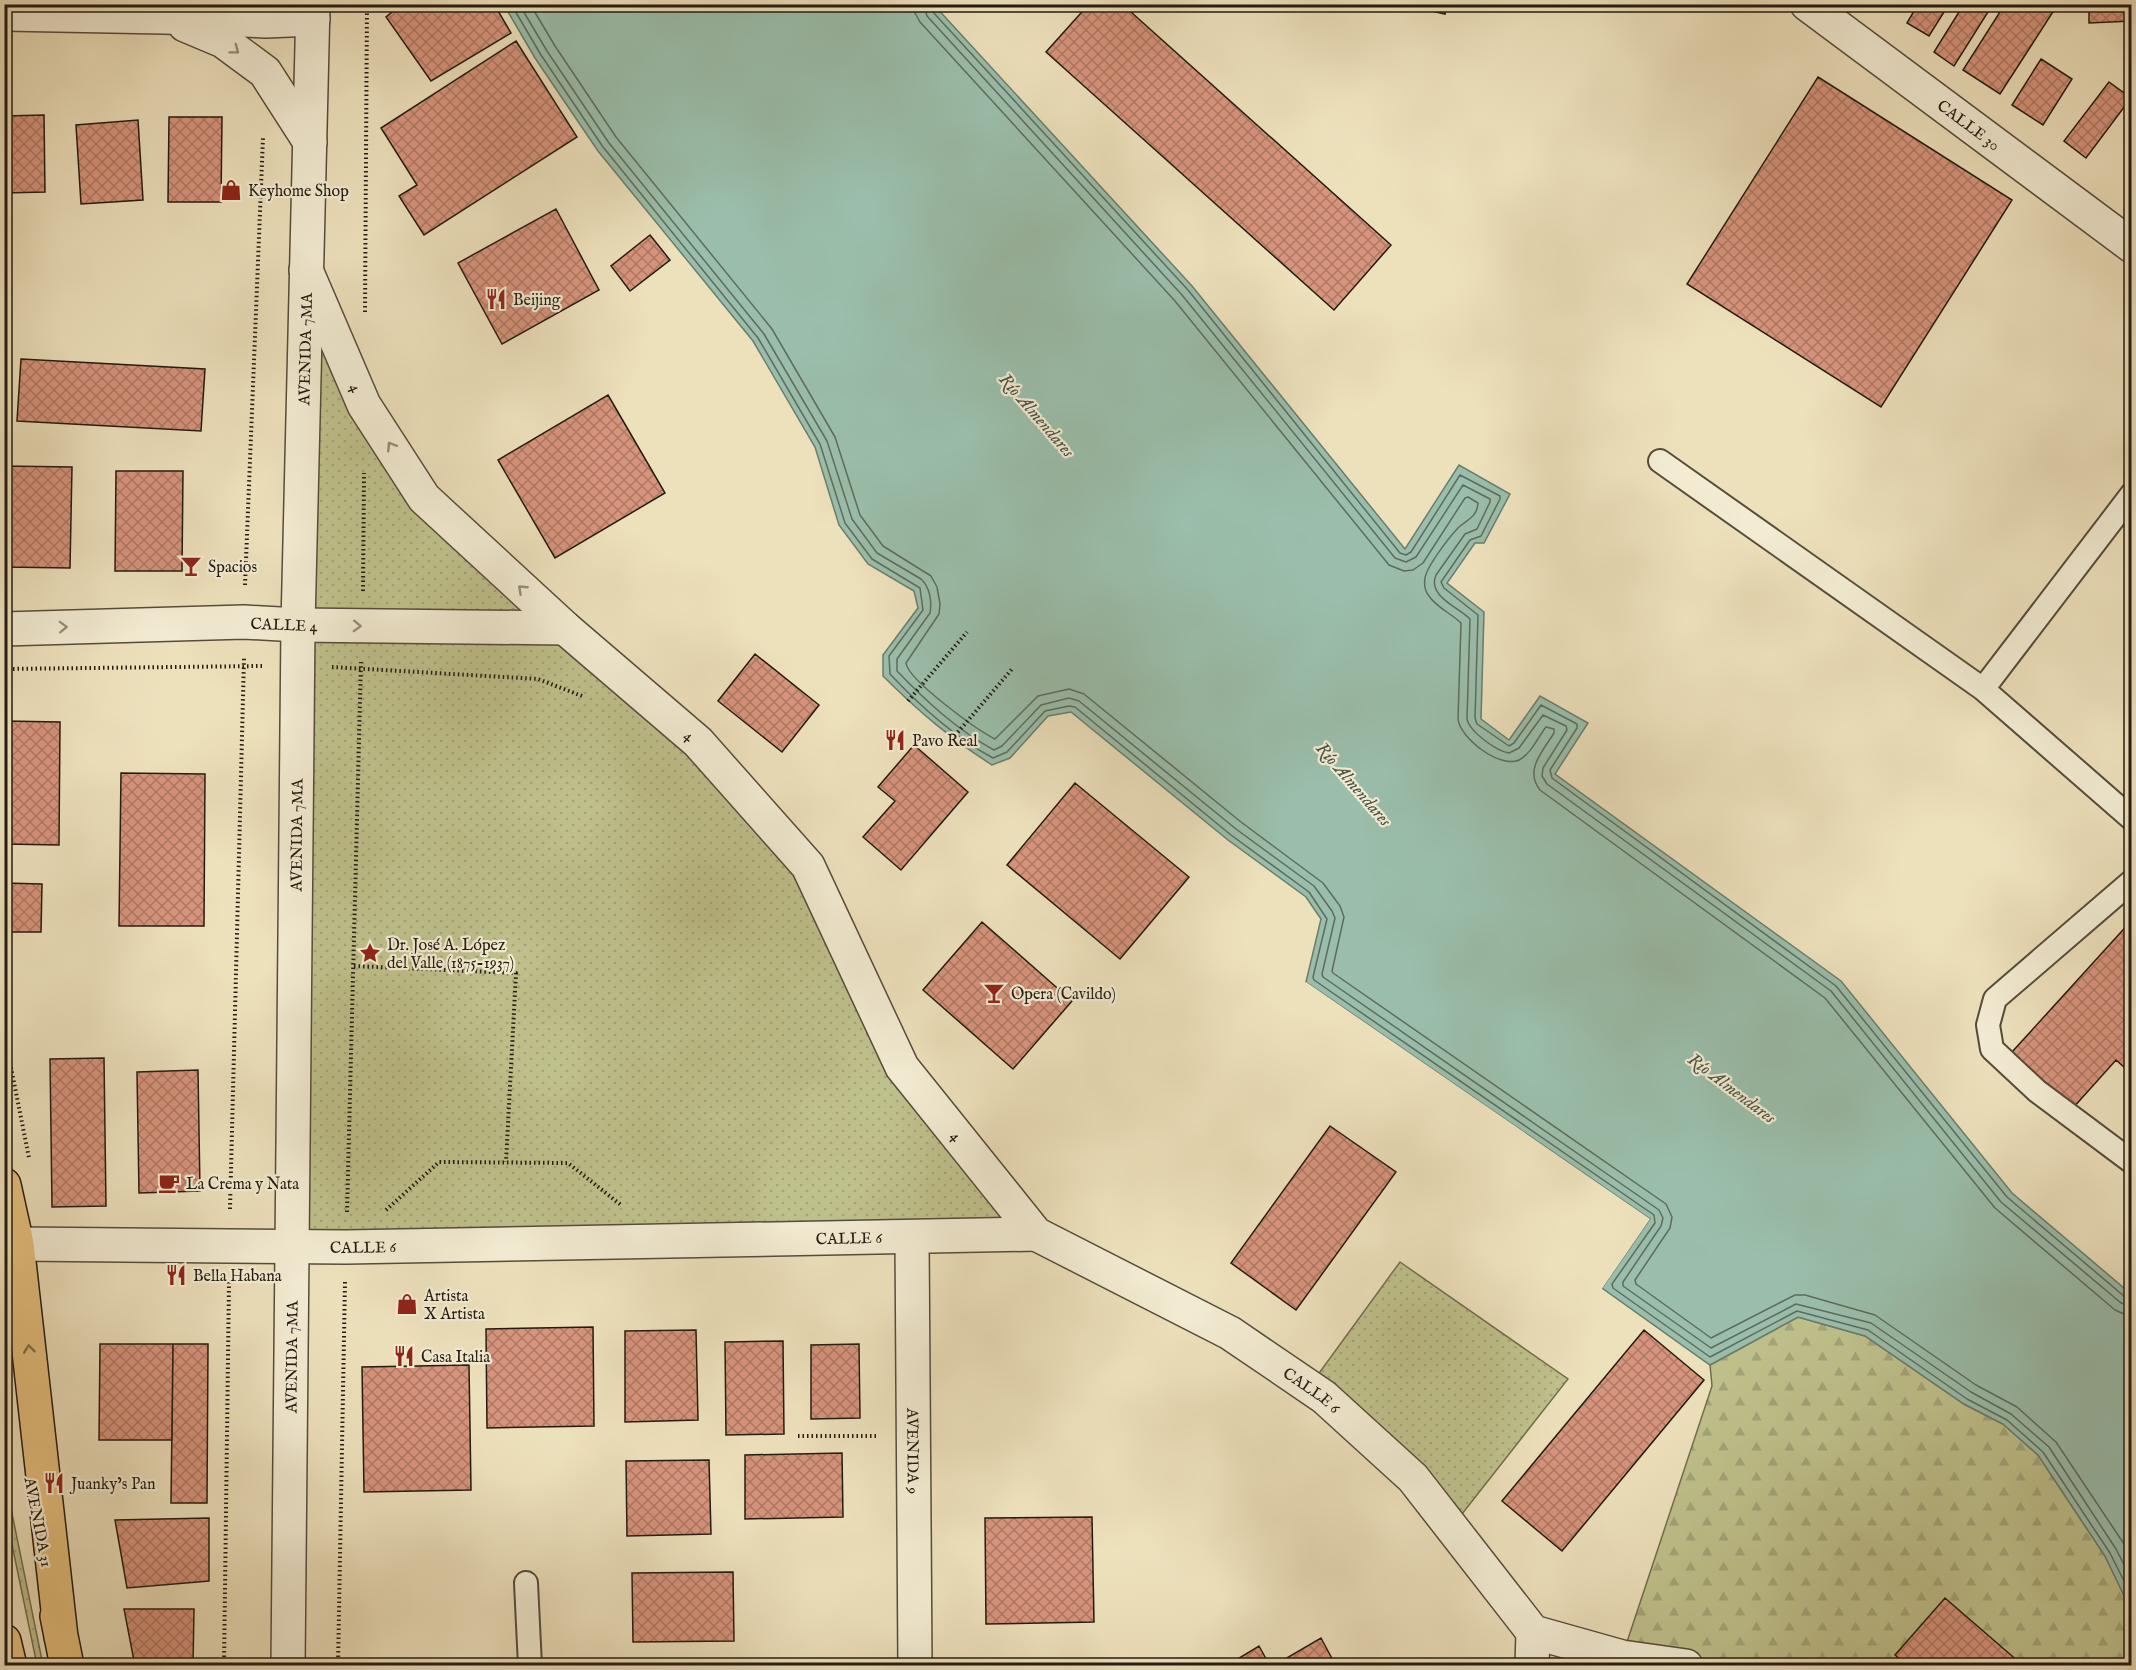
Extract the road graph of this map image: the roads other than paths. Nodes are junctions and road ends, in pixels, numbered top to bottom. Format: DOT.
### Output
graph roads {
  1 [pos="1807,4"];
  2 [pos="313,12"];
  3 [pos="4,14"];
  4 [pos="164,17"];
  5 [pos="310,142"];
  6 [pos="2132,246"];
  7 [pos="306,270"];
  8 [pos="1660,461"];
  9 [pos="2132,494"];
  10 [pos="298,625"];
  11 [pos="565,628"];
  12 [pos="4,629"];
  13 [pos="1983,689"];
  14 [pos="2132,819"];
  15 [pos="2132,881"];
  16 [pos="2132,1162"];
  17 [pos="4,1185"];
  18 [pos="1036,1234"];
  19 [pos="912,1238"];
  20 [pos="17,1244"];
  21 [pos="291,1246"];
  22 [pos="4,1343"];
  23 [pos="526,1583"];
  24 [pos="1533,1632"];
  25 [pos="4,1641"];
  26 [pos="64,1651"];
  27 [pos="10,1665"];
  28 [pos="288,1665"];
  29 [pos="530,1665"];
  30 [pos="915,1665"];
  31 [pos="1532,1665"];
  32 [pos="1686,1665"];
  1 -- 6 [label="street, CALLE 30"];
  2 -- 4 [label="street"];
  2 -- 5 [label="street, AVENIDA 7MA"];
  3 -- 4 [label="street"];
  4 -- 5 [label="street, one-way"];
  5 -- 7 [label="street, AVENIDA 7MA"];
  7 -- 10 [label="street, AVENIDA 7MA"];
  11 -- 7 [label="street, 4, one-way"];
  8 -- 13 [label="lane"];
  9 -- 13 [label="lane"];
  10 -- 11 [label="street, CALLE 4, one-way"];
  12 -- 10 [label="street, CALLE 4, one-way"];
  10 -- 21 [label="street, AVENIDA 7MA"];
  11 -- 18 [label="street, 4"];
  13 -- 14 [label="lane"];
  15 -- 16 [label="lane"];
  17 -- 20 [label="main road"];
  18 -- 19 [label="street, CALLE 6"];
  18 -- 24 [label="street, CALLE 6"];
  19 -- 21 [label="street, CALLE 6"];
  19 -- 30 [label="street, AVENIDA 9"];
  20 -- 21 [label="street, CALLE 6"];
  26 -- 20 [label="main road, one-way"];
  21 -- 28 [label="street, AVENIDA 7MA"];
  22 -- 26 [label="main road, AVENIDA 31"];
  23 -- 29 [label="lane"];
  24 -- 31 [label="street"];
  24 -- 32 [label="street"];
  25 -- 27 [label="main road"];
}
